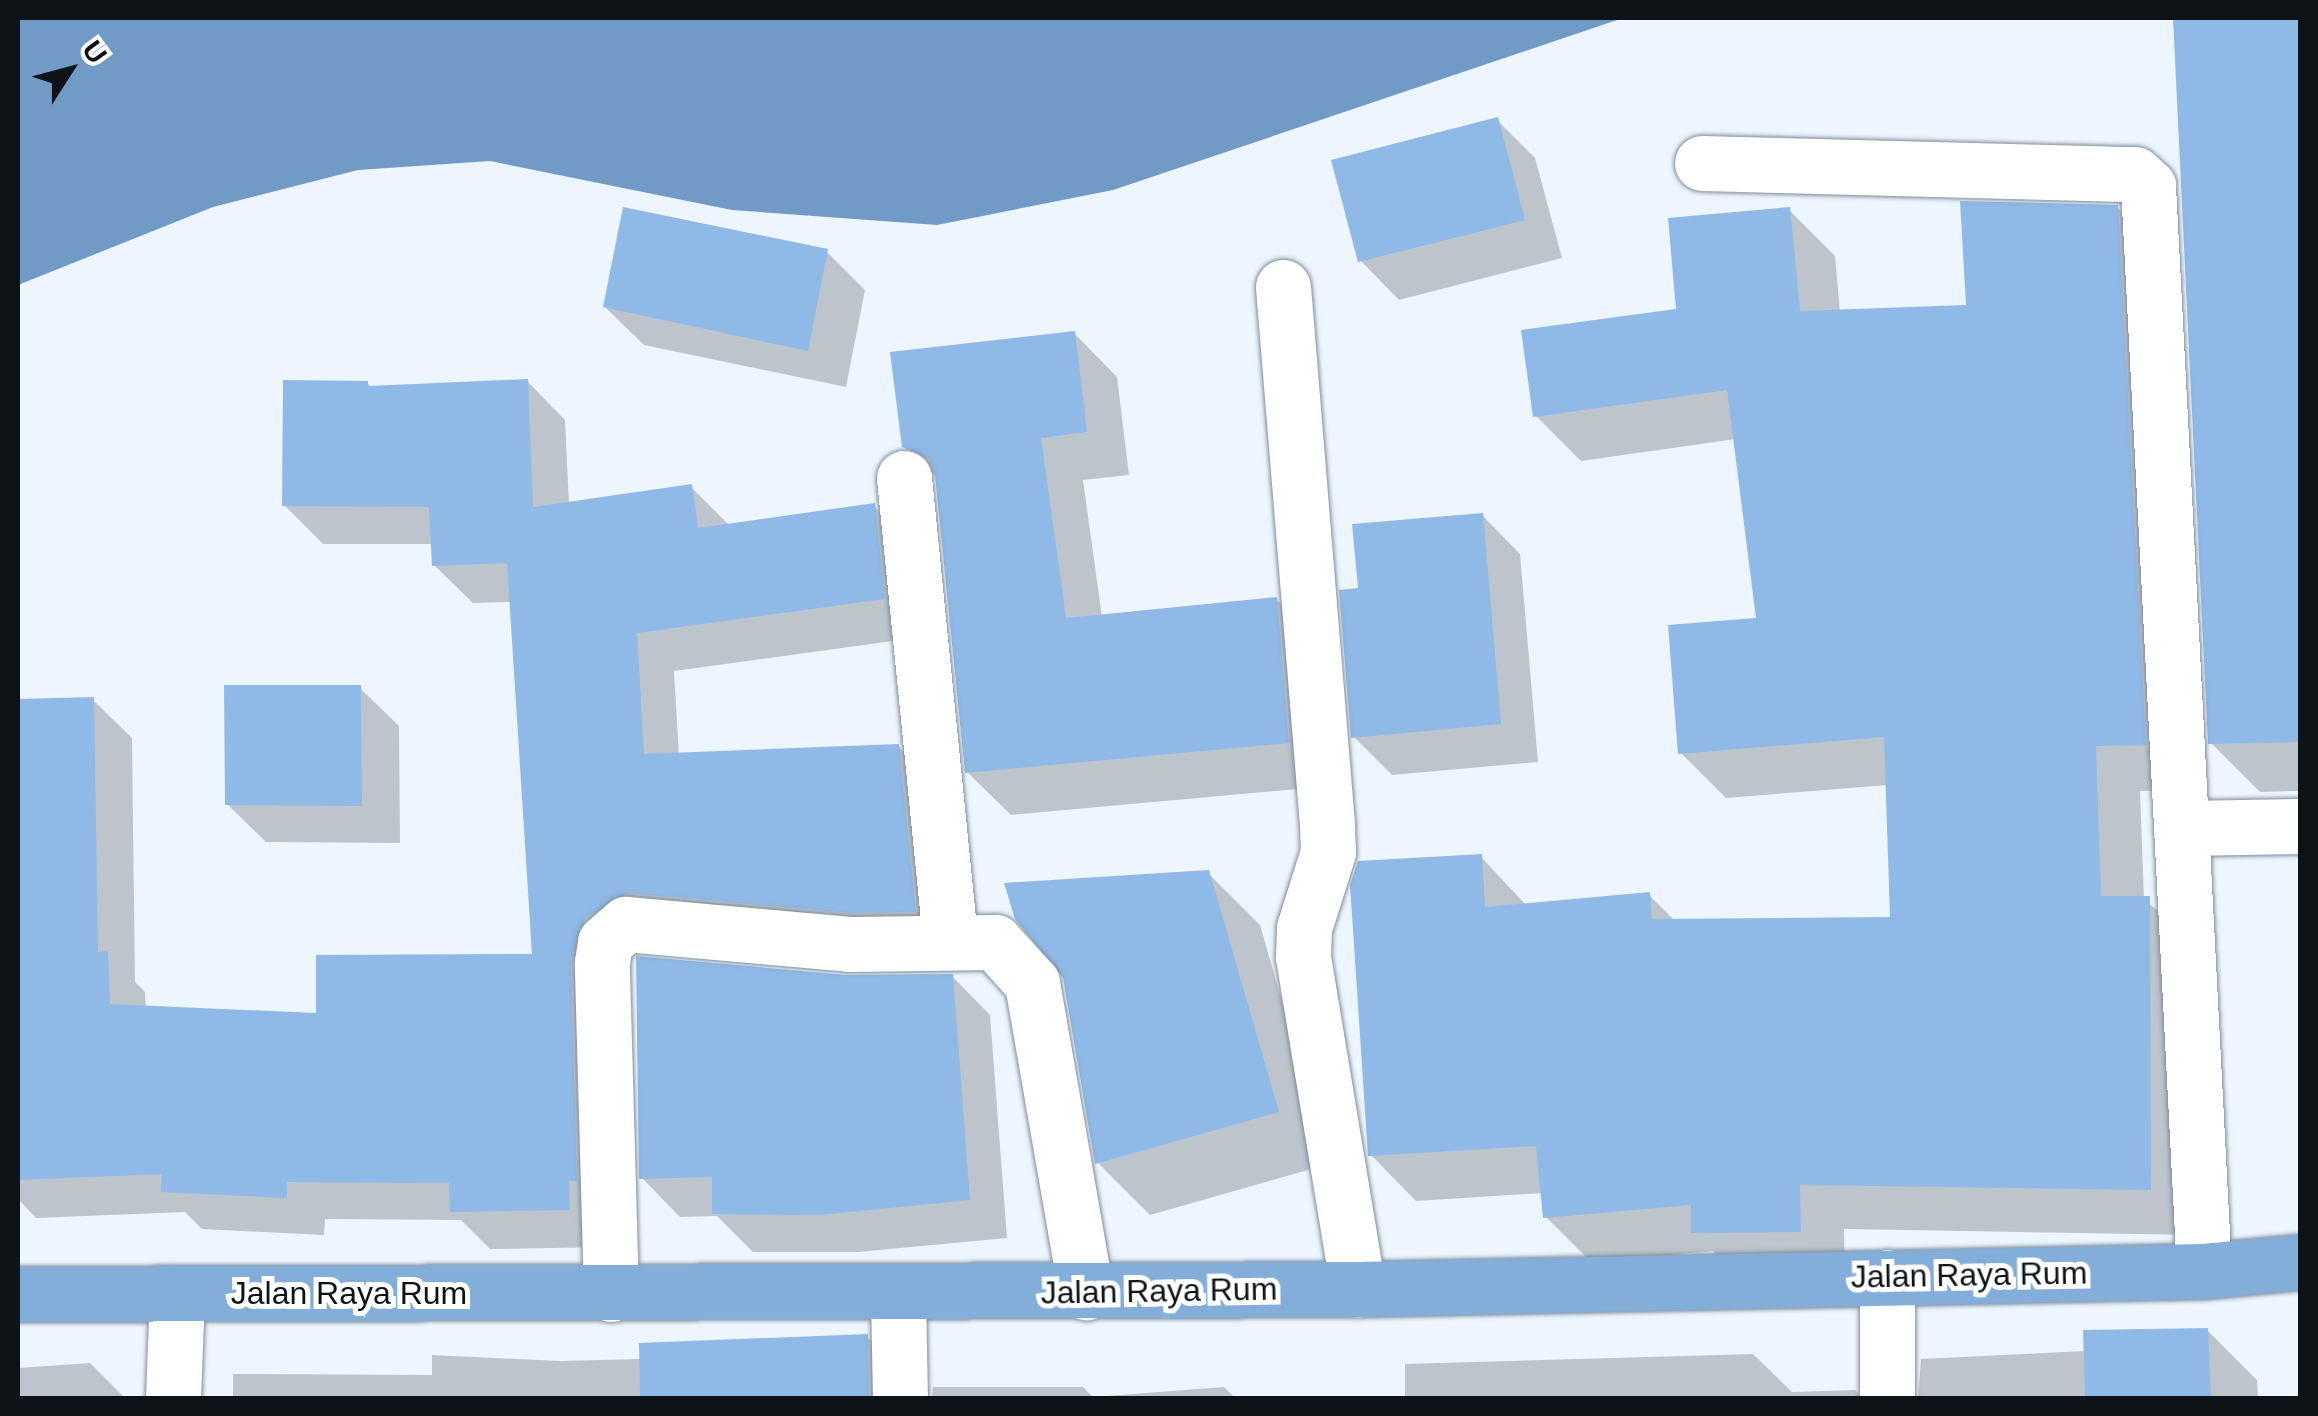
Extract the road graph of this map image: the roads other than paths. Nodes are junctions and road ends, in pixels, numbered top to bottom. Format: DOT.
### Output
graph roads {
  1 [pos="1702,163"];
  2 [pos="1283,287"];
  3 [pos="904,478"];
  4 [pos="2300,826"];
  5 [pos="2184,828"];
  6 [pos="950,939"];
  7 [pos="2300,1262"];
  8 [pos="2204,1271"];
  9 [pos="1887,1276"];
  10 [pos="1358,1289"];
  11 [pos="1086,1292"];
  12 [pos="177,1293"];
  13 [pos="18,1294"];
  14 [pos="611,1294"];
  15 [pos="898,1296"];
  16 [pos="173,1398"];
  17 [pos="900,1398"];
  18 [pos="1887,1398"];
  1 -- 5 [label="street"];
  2 -- 10 [label="street"];
  3 -- 6 [label="street"];
  4 -- 5 [label="street"];
  5 -- 8 [label="street"];
  6 -- 11 [label="street"];
  6 -- 14 [label="street"];
  7 -- 8 [label="highway, Jalan Raya Rum"];
  8 -- 9 [label="highway, Jalan Raya Rum"];
  9 -- 10 [label="highway, Jalan Raya Rum"];
  9 -- 18 [label="street"];
  10 -- 11 [label="highway, Jalan Raya Rum"];
  11 -- 15 [label="highway, Jalan Raya Rum"];
  12 -- 13 [label="highway, Jalan Raya Rum"];
  12 -- 14 [label="highway, Jalan Raya Rum"];
  12 -- 16 [label="street"];
  14 -- 15 [label="highway, Jalan Raya Rum"];
  15 -- 17 [label="street"];
}
